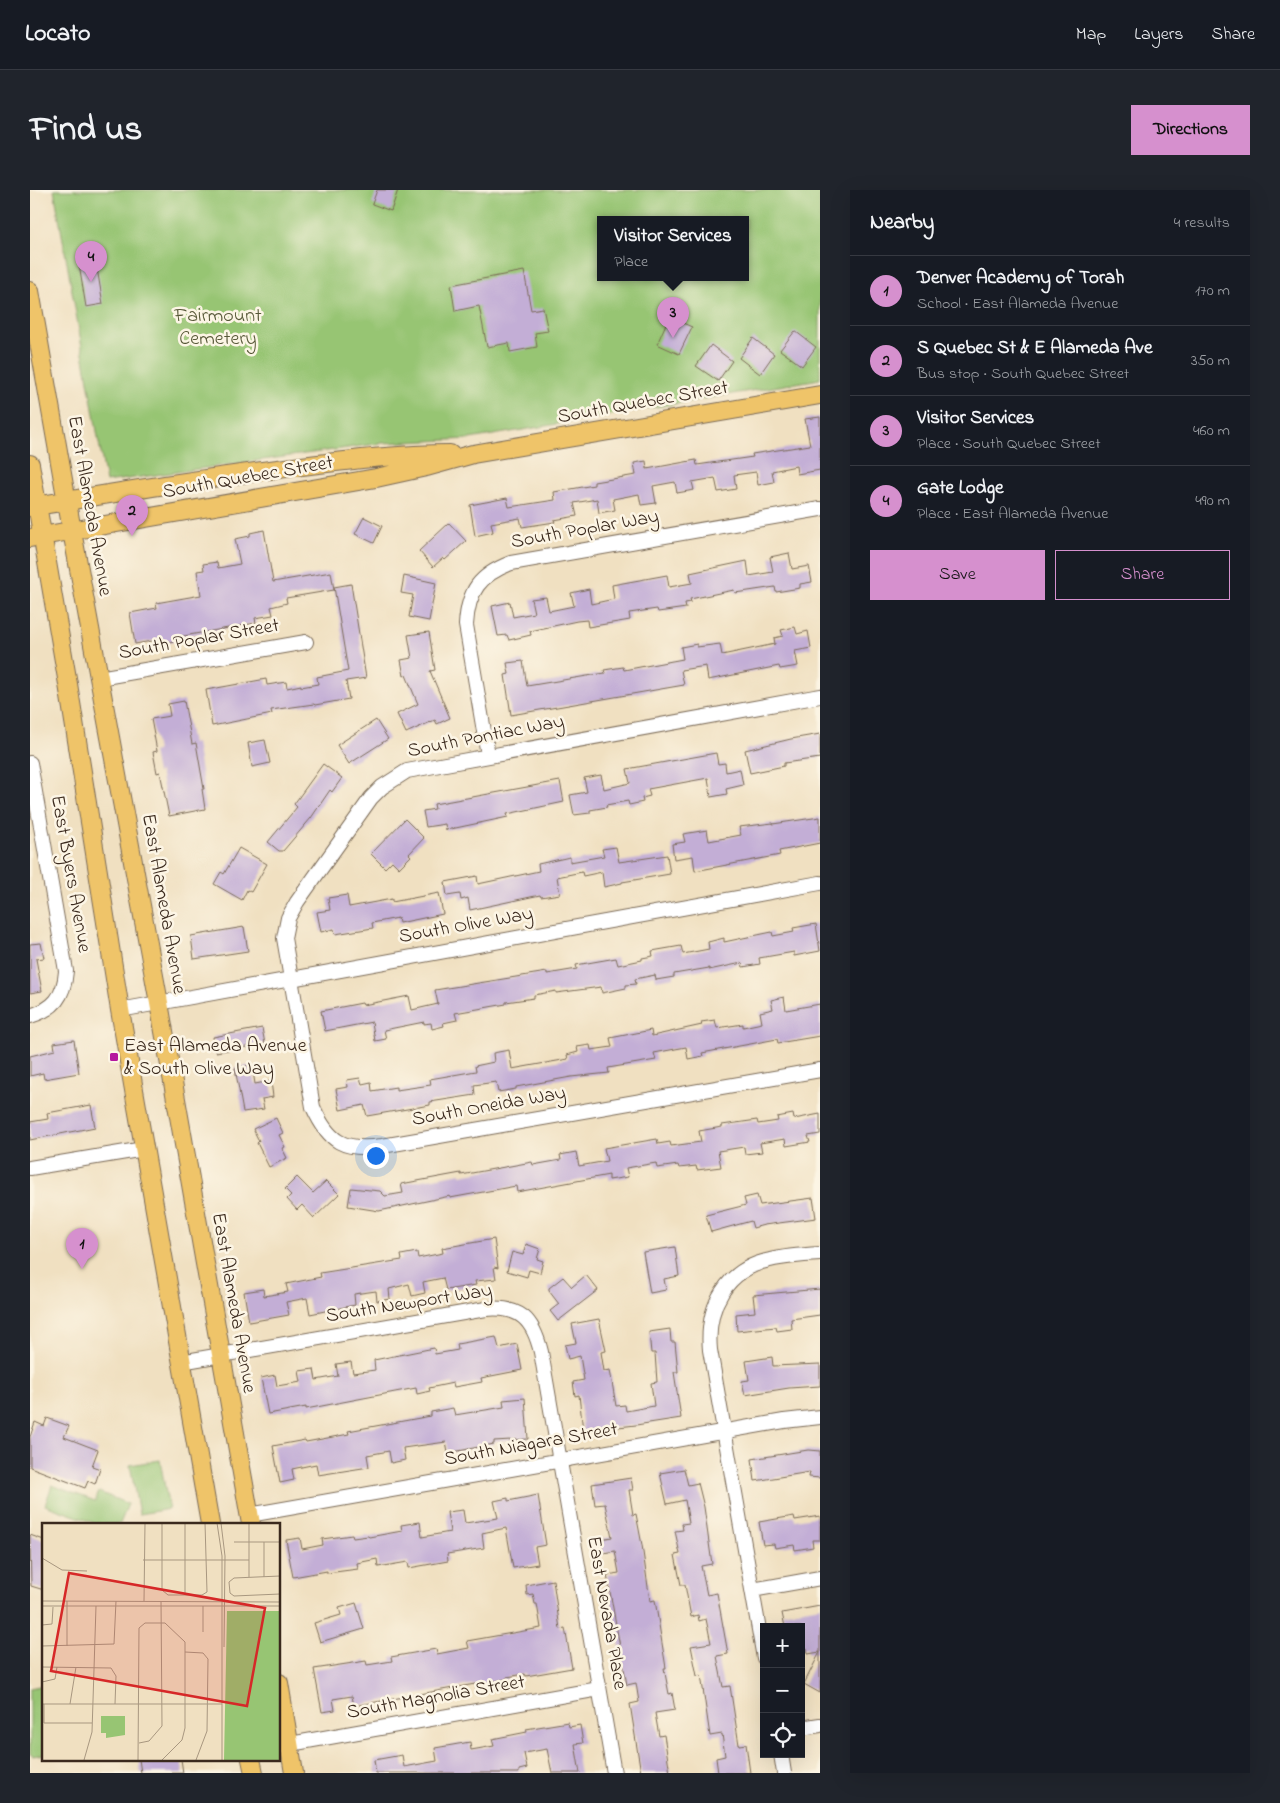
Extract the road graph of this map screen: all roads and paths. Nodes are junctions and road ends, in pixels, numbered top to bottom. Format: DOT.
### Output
graph roads {
  1 [pos="30,291"];
  2 [pos="820,394"];
  3 [pos="473,454"];
  4 [pos="30,464"];
  5 [pos="66,501"];
  6 [pos="34,507"];
  7 [pos="820,509"];
  8 [pos="72,531"];
  9 [pos="36,537"];
  10 [pos="306,642"];
  11 [pos="99,678"];
  12 [pos="820,696"];
  13 [pos="488,755"];
  14 [pos="30,763"];
  15 [pos="36,831"];
  16 [pos="820,883"];
  17 [pos="290,978"];
  18 [pos="159,1003"];
  19 [pos="120,1010"];
  20 [pos="30,1016"];
  21 [pos="820,1070"];
  22 [pos="144,1148"];
  23 [pos="30,1168"];
  24 [pos="820,1254"];
  25 [pos="221,1355"];
  26 [pos="181,1362"];
  27 [pos="820,1417"];
  28 [pos="724,1431"];
  29 [pos="559,1461"];
  30 [pos="250,1519"];
  31 [pos="210,1523"];
  32 [pos="820,1578"];
  33 [pos="752,1590"];
  34 [pos="760,1635"];
  35 [pos="599,1689"];
  36 [pos="280,1695"];
  37 [pos="820,1724"];
  38 [pos="805,1727"];
  39 [pos="284,1745"];
  40 [pos="782,1758"];
  41 [pos="251,1760"];
  42 [pos="254,1773"];
  43 [pos="294,1773"];
  44 [pos="614,1773"];
  45 [pos="784,1773"];
  1 -- 5 [label="main road, East Alameda Avenue"];
  2 -- 3 [label="main road, South Quebec Street"];
  3 -- 5 [label="main road, South Quebec Street"];
  3 -- 8 [label="main road, South Quebec Street"];
  4 -- 6 [label="main road"];
  5 -- 6 [label="main road, South Quebec Street"];
  5 -- 8 [label="main road, East Alameda Avenue"];
  6 -- 9 [label="main road"];
  7 -- 13 [label="street, South Poplar Way"];
  8 -- 9 [label="main road, South Quebec Street"];
  8 -- 11 [label="main road, East Alameda Avenue"];
  9 -- 19 [label="main road"];
  10 -- 11 [label="street, South Poplar Street"];
  11 -- 18 [label="main road, East Alameda Avenue"];
  12 -- 13 [label="street, South Pontiac Way"];
  13 -- 17 [label="street, South Pontiac Way"];
  14 -- 15 [label="street, East Byers Avenue"];
  15 -- 20 [label="street, East Byers Avenue"];
  16 -- 17 [label="street, South Olive Way"];
  17 -- 18 [label="street, South Olive Way"];
  17 -- 21 [label="street, South Oneida Way"];
  18 -- 19 [label="street, South Olive Way"];
  18 -- 25 [label="main road, East Alameda Avenue"];
  19 -- 22 [label="main road"];
  22 -- 23 [label="street"];
  22 -- 26 [label="main road"];
  24 -- 28 [label="street"];
  25 -- 26 [label="street, South Newport Way"];
  25 -- 29 [label="street, South Newport Way"];
  25 -- 30 [label="main road, East Alameda Avenue"];
  26 -- 31 [label="main road"];
  27 -- 28 [label="street, South Niagara Street"];
  28 -- 29 [label="street, South Niagara Street"];
  28 -- 33 [label="street"];
  29 -- 30 [label="street, South Niagara Street"];
  29 -- 35 [label="street, East Nevada Place"];
  32 -- 33 [label="street"];
  33 -- 34 [label="street"];
  35 -- 39 [label="street, South Magnolia Street"];
  35 -- 44 [label="street, East Nevada Place"];
  36 -- 39 [label="main road"];
  37 -- 38 [label="street"];
  39 -- 43 [label="main road"];
  40 -- 45 [label="street"];
  41 -- 42 [label="main road"];
}
